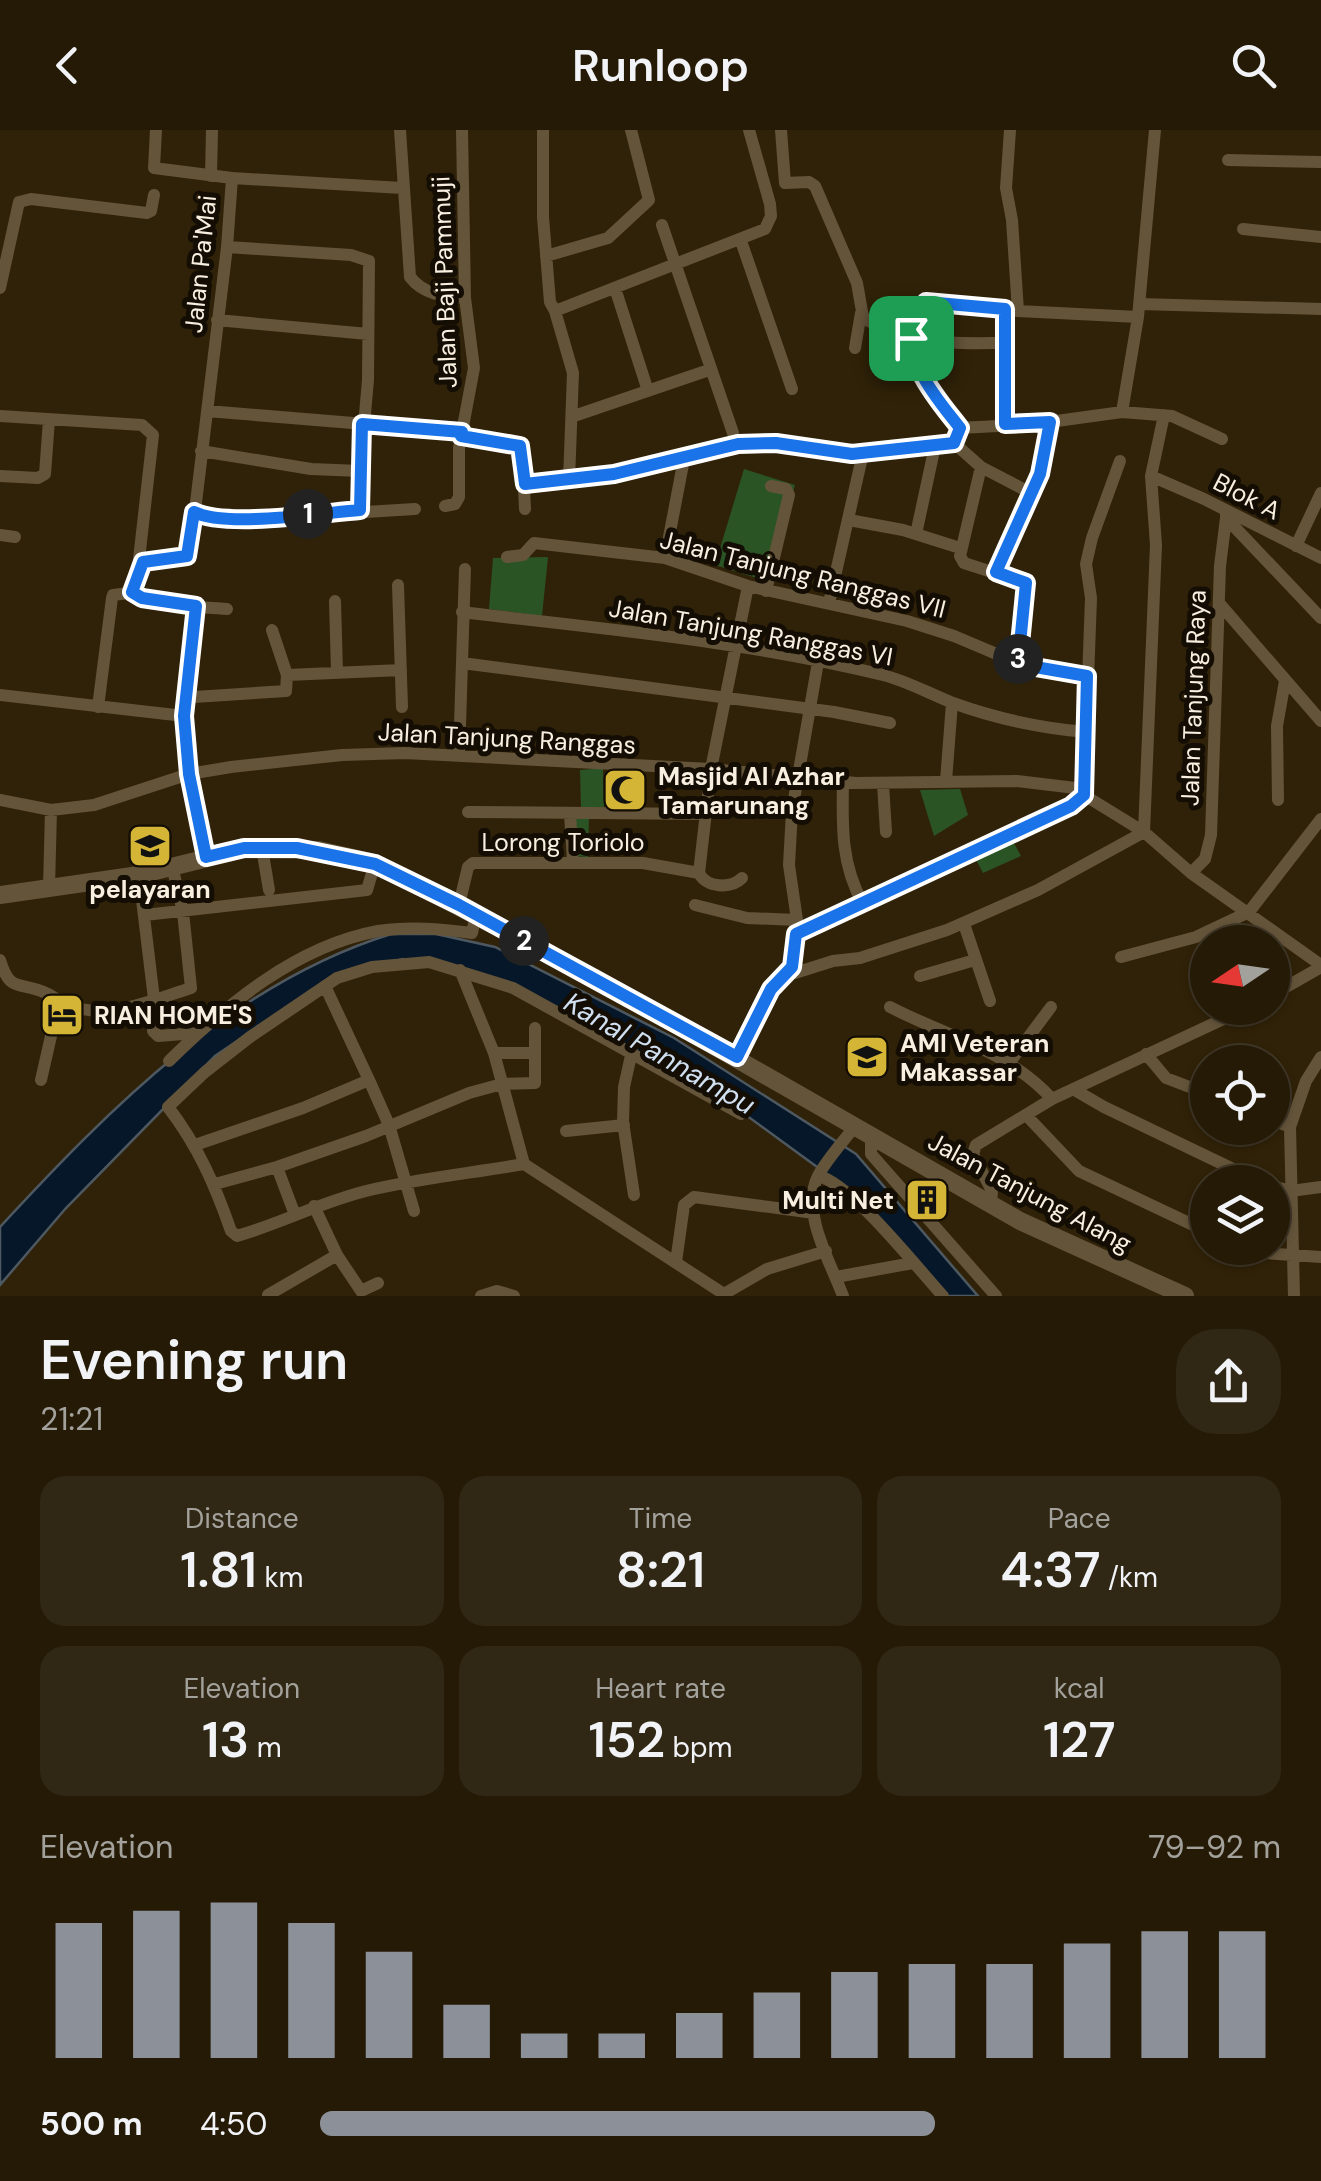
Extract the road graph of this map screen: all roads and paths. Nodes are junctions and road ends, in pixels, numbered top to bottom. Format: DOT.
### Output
graph roads {
  1 [pos="156,130"];
  2 [pos="212,130"];
  3 [pos="400,130"];
  4 [pos="462,130"];
  5 [pos="542,130"];
  6 [pos="631,130"];
  7 [pos="749,130"];
  8 [pos="781,130"];
  9 [pos="1010,130"];
  10 [pos="1156,130"];
  11 [pos="1228,160"];
  12 [pos="1321,162"];
  13 [pos="211,176"];
  14 [pos="232,178"];
  15 [pos="402,188"];
  16 [pos="154,194"];
  17 [pos="662,226"];
  18 [pos="1243,230"];
  19 [pos="1321,238"];
  20 [pos="741,240"];
  21 [pos="227,247"];
  22 [pos="546,256"];
  23 [pos="674,266"];
  24 [pos="0,288"];
  25 [pos="616,288"];
  26 [pos="465,298"];
  27 [pos="1321,309"];
  28 [pos="1011,310"];
  29 [pos="1139,310"];
  30 [pos="555,311"];
  31 [pos="861,313"];
  32 [pos="217,320"];
  33 [pos="368,334"];
  34 [pos="906,336"];
  35 [pos="1004,343"];
  36 [pos="856,348"];
  37 [pos="888,366"];
  38 [pos="709,370"];
  39 [pos="792,389"];
  40 [pos="648,391"];
  41 [pos="207,411"];
  42 [pos="1122,412"];
  43 [pos="0,416"];
  44 [pos="574,416"];
  45 [pos="1164,416"];
  46 [pos="50,420"];
  47 [pos="1050,422"];
  48 [pos="362,424"];
  49 [pos="1005,424"];
  50 [pos="960,428"];
  51 [pos="732,433"];
  52 [pos="462,434"];
  53 [pos="1222,439"];
  54 [pos="954,443"];
  55 [pos="935,446"];
  56 [pos="201,452"];
  57 [pos="863,453"];
  58 [pos="684,459"];
  59 [pos="1120,461"];
  60 [pos="981,467"];
  61 [pos="360,471"];
  62 [pos="0,476"];
  63 [pos="1151,476"];
  64 [pos="570,480"];
  65 [pos="525,484"];
  66 [pos="771,486"];
  67 [pos="1031,493"];
  68 [pos="1321,493"];
  69 [pos="445,506"];
  70 [pos="525,508"];
  71 [pos="415,509"];
  72 [pos="360,510"];
  73 [pos="194,512"];
  74 [pos="1226,514"];
  75 [pos="849,520"];
  76 [pos="916,534"];
  77 [pos="1296,546"];
  78 [pos="960,548"];
  79 [pos="507,557"];
  80 [pos="664,558"];
  81 [pos="1321,558"];
  82 [pos="138,569"];
  83 [pos="465,570"];
  84 [pos="996,572"];
  85 [pos="398,585"];
  86 [pos="748,586"];
  87 [pos="766,590"];
  88 [pos="132,592"];
  89 [pos="335,601"];
  90 [pos="829,603"];
  91 [pos="1219,603"];
  92 [pos="196,606"];
  93 [pos="227,609"];
  94 [pos="462,612"];
  95 [pos="1321,618"];
  96 [pos="272,630"];
  97 [pos="738,648"];
  98 [pos="462,662"];
  99 [pos="818,662"];
  100 [pos="1018,664"];
  101 [pos="401,670"];
  102 [pos="337,672"];
  103 [pos="287,674"];
  104 [pos="1087,676"];
  105 [pos="1285,681"];
  106 [pos="0,695"];
  107 [pos="725,700"];
  108 [pos="186,701"];
  109 [pos="952,702"];
  110 [pos="98,706"];
  111 [pos="402,707"];
  112 [pos="811,709"];
  113 [pos="184,716"];
  114 [pos="1321,721"];
  115 [pos="890,724"];
  116 [pos="1086,732"];
  117 [pos="460,756"];
  118 [pos="711,770"];
  119 [pos="189,774"];
  120 [pos="797,778"];
  121 [pos="946,781"];
  122 [pos="843,782"];
  123 [pos="884,784"];
  124 [pos="1084,792"];
  125 [pos="0,800"];
  126 [pos="1278,800"];
  127 [pos="51,810"];
  128 [pos="468,812"];
  129 [pos="570,814"];
  130 [pos="705,814"];
  131 [pos="1321,819"];
  132 [pos="886,832"];
  133 [pos="1144,832"];
  134 [pos="262,848"];
  135 [pos="206,857"];
  136 [pos="573,861"];
  137 [pos="375,864"];
  138 [pos="172,866"];
  139 [pos="699,873"];
  140 [pos="1192,873"];
  141 [pos="139,875"];
  142 [pos="742,878"];
  143 [pos="49,888"];
  144 [pos="269,890"];
  145 [pos="0,894"];
  146 [pos="863,904"];
  147 [pos="459,905"];
  148 [pos="695,905"];
  149 [pos="183,912"];
  150 [pos="1249,912"];
  151 [pos="145,915"];
  152 [pos="476,915"];
  153 [pos="964,924"];
  154 [pos="796,927"];
  155 [pos="1121,957"];
  156 [pos="0,960"];
  157 [pos="975,960"];
  158 [pos="1321,966"];
  159 [pos="460,970"];
  160 [pos="784,972"];
  161 [pos="920,976"];
  162 [pos="1290,984"];
  163 [pos="324,986"];
  164 [pos="154,999"];
  165 [pos="990,1000"];
  166 [pos="59,1001"];
  167 [pos="890,1008"];
  168 [pos="1051,1008"];
  169 [pos="1210,1025"];
  170 [pos="535,1028"];
  171 [pos="198,1032"];
  172 [pos="632,1052"];
  173 [pos="494,1053"];
  174 [pos="534,1053"];
  175 [pos="1146,1054"];
  176 [pos="737,1057"];
  177 [pos="1321,1057"];
  178 [pos="168,1062"];
  179 [pos="1009,1063"];
  180 [pos="42,1080"];
  181 [pos="369,1080"];
  182 [pos="502,1084"];
  183 [pos="1190,1087"];
  184 [pos="1072,1089"];
  185 [pos="1052,1099"];
  186 [pos="741,1114"];
  187 [pos="1026,1114"];
  188 [pos="624,1125"];
  189 [pos="388,1126"];
  190 [pos="1290,1127"];
  191 [pos="863,1130"];
  192 [pos="566,1131"];
  193 [pos="195,1145"];
  194 [pos="524,1164"];
  195 [pos="1226,1165"];
  196 [pos="277,1167"];
  197 [pos="819,1175"];
  198 [pos="404,1183"];
  199 [pos="215,1184"];
  200 [pos="1321,1187"];
  201 [pos="1291,1191"];
  202 [pos="634,1195"];
  203 [pos="991,1204"];
  204 [pos="314,1206"];
  205 [pos="414,1211"];
  206 [pos="814,1213"];
  207 [pos="294,1216"];
  208 [pos="1190,1224"];
  209 [pos="826,1252"];
  210 [pos="337,1255"];
  211 [pos="1291,1256"];
  212 [pos="1321,1258"];
  213 [pos="676,1262"];
  214 [pos="914,1263"];
  215 [pos="836,1277"];
  216 [pos="378,1283"];
  217 [pos="268,1295"];
  218 [pos="725,1295"];
  219 [pos="481,1296"];
  220 [pos="514,1296"];
  221 [pos="842,1296"];
  222 [pos="943,1296"];
  223 [pos="996,1296"];
  224 [pos="1184,1296"];
  225 [pos="1294,1296"];
  1 -- 13 [label="street, Jalan Pa'Mai"];
  2 -- 13 [label="street"];
  3 -- 15 [label="street"];
  4 -- 26 [label="street, Jalan Baji Pammuji"];
  5 -- 22 [label="street"];
  6 -- 22 [label="street"];
  7 -- 20 [label="street"];
  8 -- 31 [label="street"];
  9 -- 28 [label="street"];
  10 -- 29 [label="street"];
  11 -- 12 [label="street"];
  13 -- 14 [label="street, Jalan Pa'Mai"];
  14 -- 15 [label="street"];
  14 -- 21 [label="street, Jalan Pa'Mai"];
  15 -- 26 [label="street"];
  16 -- 24 [label="street"];
  17 -- 23 [label="street"];
  18 -- 19 [label="street"];
  20 -- 23 [label="street"];
  20 -- 39 [label="street"];
  21 -- 32 [label="street, Jalan Pa'Mai"];
  21 -- 33 [label="street"];
  22 -- 30 [label="street"];
  23 -- 25 [label="street"];
  23 -- 38 [label="street"];
  25 -- 30 [label="street"];
  25 -- 40 [label="street"];
  26 -- 52 [label="street, Jalan Baji Pammuji"];
  27 -- 29 [label="street"];
  28 -- 29 [label="street"];
  28 -- 34 [label="street"];
  28 -- 35 [label="street"];
  29 -- 42 [label="street"];
  30 -- 44 [label="street"];
  31 -- 34 [label="street"];
  31 -- 36 [label="street"];
  32 -- 33 [label="street"];
  32 -- 41 [label="street, Jalan Pa'Mai"];
  33 -- 48 [label="street"];
  34 -- 35 [label="street"];
  34 -- 37 [label="street"];
  34 -- 50 [label="street"];
  35 -- 49 [label="street"];
  38 -- 40 [label="street"];
  38 -- 51 [label="street"];
  40 -- 44 [label="street"];
  41 -- 48 [label="street"];
  41 -- 56 [label="street, Jalan Pa'Mai"];
  42 -- 45 [label="street"];
  42 -- 47 [label="street"];
  43 -- 46 [label="street"];
  44 -- 64 [label="street"];
  45 -- 53 [label="street"];
  45 -- 63 [label="street"];
  46 -- 62 [label="street"];
  46 -- 82 [label="street"];
  47 -- 49 [label="street"];
  47 -- 67 [label="street"];
  48 -- 52 [label="street"];
  48 -- 61 [label="street"];
  49 -- 50 [label="street"];
  50 -- 54 [label="street"];
  52 -- 65 [label="street"];
  52 -- 69 [label="street, Jalan Baji Pammuji"];
  54 -- 55 [label="street"];
  54 -- 60 [label="street"];
  55 -- 57 [label="street"];
  55 -- 76 [label="street"];
  56 -- 61 [label="street"];
  56 -- 73 [label="street, Jalan Pa'Mai"];
  57 -- 58 [label="street"];
  57 -- 75 [label="street"];
  58 -- 64 [label="street"];
  58 -- 80 [label="street"];
  59 -- 104 [label="street"];
  60 -- 67 [label="street"];
  60 -- 78 [label="street"];
  61 -- 72 [label="street"];
  63 -- 74 [label="street, Blok A"];
  63 -- 133 [label="street"];
  64 -- 65 [label="street"];
  65 -- 70 [label="street"];
  66 -- 87 [label="street"];
  67 -- 84 [label="street"];
  68 -- 77 [label="street"];
  71 -- 72 [label="street"];
  72 -- 73 [label="street"];
  73 -- 82 [label="street, Jalan Pa'Mai"];
  74 -- 77 [label="street, Blok A"];
  74 -- 91 [label="street, Jalan Tanjung Raya"];
  74 -- 95 [label="street"];
  75 -- 76 [label="street"];
  75 -- 90 [label="street"];
  76 -- 78 [label="street"];
  77 -- 81 [label="street, Blok A"];
  78 -- 84 [label="street"];
  79 -- 80 [label="street, Jalan Tanjung Ranggas VII"];
  80 -- 86 [label="street, Jalan Tanjung Ranggas VII"];
  82 -- 88 [label="street"];
  83 -- 94 [label="street"];
  84 -- 100 [label="street"];
  85 -- 101 [label="street"];
  86 -- 87 [label="street, Jalan Tanjung Ranggas VII"];
  86 -- 97 [label="street"];
  87 -- 90 [label="street, Jalan Tanjung Ranggas VII"];
  88 -- 92 [label="street"];
  88 -- 110 [label="street"];
  89 -- 102 [label="street"];
  90 -- 100 [label="street, Jalan Tanjung Ranggas VII"];
  91 -- 105 [label="street"];
  91 -- 140 [label="street, Jalan Tanjung Raya"];
  92 -- 93 [label="street"];
  92 -- 108 [label="street"];
  94 -- 97 [label="street, Jalan Tanjung Ranggas VI"];
  94 -- 98 [label="street"];
  96 -- 103 [label="street"];
  97 -- 99 [label="street, Jalan Tanjung Ranggas VI"];
  97 -- 107 [label="street"];
  98 -- 107 [label="street"];
  98 -- 117 [label="street"];
  99 -- 109 [label="street, Jalan Tanjung Ranggas VI"];
  99 -- 112 [label="street"];
  100 -- 104 [label="street, Jalan Tanjung Ranggas VII"];
  101 -- 102 [label="street"];
  101 -- 111 [label="street"];
  102 -- 103 [label="street"];
  103 -- 108 [label="street"];
  104 -- 116 [label="street"];
  105 -- 114 [label="street"];
  105 -- 126 [label="street"];
  106 -- 110 [label="street"];
  107 -- 112 [label="street"];
  107 -- 118 [label="street"];
  108 -- 113 [label="street"];
  109 -- 116 [label="street, Jalan Tanjung Ranggas VI"];
  109 -- 121 [label="street"];
  110 -- 113 [label="street"];
  112 -- 115 [label="street"];
  112 -- 120 [label="street"];
  113 -- 119 [label="street"];
  116 -- 124 [label="street"];
  117 -- 118 [label="street, Jalan Tanjung Ranggas"];
  117 -- 119 [label="street, Jalan Tanjung Ranggas"];
  118 -- 120 [label="street, Jalan Tanjung Ranggas"];
  118 -- 130 [label="street"];
  119 -- 127 [label="street, Jalan Tanjung Ranggas"];
  119 -- 135 [label="street"];
  120 -- 122 [label="street, Jalan Tanjung Ranggas"];
  120 -- 154 [label="street"];
  121 -- 123 [label="street, Jalan Tanjung Ranggas"];
  121 -- 124 [label="street, Jalan Tanjung Ranggas"];
  122 -- 123 [label="street, Jalan Tanjung Ranggas"];
  122 -- 146 [label="street"];
  123 -- 132 [label="street"];
  124 -- 133 [label="street"];
  124 -- 146 [label="street"];
  125 -- 127 [label="street"];
  127 -- 143 [label="street"];
  128 -- 129 [label="street"];
  129 -- 130 [label="street"];
  129 -- 136 [label="street"];
  130 -- 139 [label="street"];
  131 -- 150 [label="street"];
  133 -- 140 [label="street"];
  133 -- 153 [label="street"];
  134 -- 135 [label="street, Jalan Tanjung Alang"];
  134 -- 137 [label="street, Jalan Tanjung Alang"];
  134 -- 144 [label="street"];
  135 -- 138 [label="street, Jalan Tanjung Alang"];
  136 -- 139 [label="street, Lorong Toriolo"];
  136 -- 147 [label="street, Lorong Toriolo"];
  137 -- 147 [label="street, Jalan Tanjung Alang"];
  137 -- 149 [label="street"];
  138 -- 141 [label="street, Jalan Tanjung Alang"];
  138 -- 149 [label="street"];
  139 -- 142 [label="street, Lorong Toriolo"];
  140 -- 150 [label="street"];
  141 -- 143 [label="street, Jalan Tanjung Alang"];
  141 -- 151 [label="street"];
  143 -- 145 [label="street, Jalan Tanjung Alang"];
  146 -- 154 [label="street"];
  147 -- 152 [label="street, Jalan Tanjung Alang"];
  148 -- 154 [label="street"];
  149 -- 151 [label="street"];
  149 -- 164 [label="street"];
  150 -- 155 [label="street"];
  150 -- 158 [label="street"];
  151 -- 164 [label="street"];
  152 -- 171 [label="street"];
  152 -- 176 [label="street, Jalan Tanjung Alang"];
  153 -- 157 [label="street"];
  153 -- 160 [label="street"];
  154 -- 160 [label="street"];
  156 -- 166 [label="street"];
  157 -- 161 [label="street"];
  157 -- 165 [label="street"];
  158 -- 162 [label="street"];
  159 -- 163 [label="street"];
  159 -- 172 [label="street"];
  159 -- 173 [label="street"];
  160 -- 176 [label="street"];
  163 -- 181 [label="street"];
  163 -- 193 [label="street"];
  164 -- 166 [label="street"];
  164 -- 171 [label="street"];
  166 -- 180 [label="street"];
  167 -- 179 [label="street"];
  168 -- 179 [label="street"];
  169 -- 175 [label="street"];
  170 -- 174 [label="street"];
  171 -- 178 [label="street"];
  172 -- 186 [label="street"];
  172 -- 188 [label="street"];
  173 -- 174 [label="street"];
  173 -- 182 [label="street"];
  174 -- 182 [label="street"];
  175 -- 183 [label="street"];
  175 -- 184 [label="street"];
  176 -- 191 [label="street, Jalan Tanjung Alang"];
  177 -- 190 [label="street"];
  179 -- 185 [label="street"];
  181 -- 189 [label="street"];
  181 -- 193 [label="street"];
  182 -- 189 [label="street"];
  182 -- 194 [label="street"];
  184 -- 185 [label="street"];
  184 -- 195 [label="street"];
  185 -- 187 [label="street"];
  187 -- 203 [label="street"];
  187 -- 208 [label="street"];
  188 -- 192 [label="street"];
  188 -- 202 [label="street"];
  189 -- 196 [label="street"];
  189 -- 198 [label="street"];
  190 -- 201 [label="street"];
  191 -- 197 [label="street"];
  191 -- 203 [label="street, Jalan Tanjung Alang"];
  191 -- 223 [label="street"];
  193 -- 199 [label="street"];
  194 -- 198 [label="street"];
  194 -- 213 [label="street"];
  196 -- 199 [label="street"];
  196 -- 207 [label="street"];
  197 -- 206 [label="street"];
  197 -- 214 [label="street"];
  198 -- 204 [label="street"];
  198 -- 205 [label="street"];
  199 -- 207 [label="street"];
  200 -- 201 [label="street"];
  201 -- 211 [label="street"];
  203 -- 224 [label="street, Jalan Tanjung Alang"];
  204 -- 207 [label="street"];
  204 -- 210 [label="street"];
  206 -- 209 [label="street"];
  206 -- 213 [label="street"];
  209 -- 215 [label="street"];
  209 -- 218 [label="street"];
  210 -- 216 [label="street"];
  210 -- 217 [label="street"];
  211 -- 212 [label="street"];
  211 -- 225 [label="street"];
  213 -- 218 [label="street"];
  214 -- 215 [label="street"];
  214 -- 222 [label="street"];
  215 -- 221 [label="street"];
  219 -- 220 [label="street"];
}
